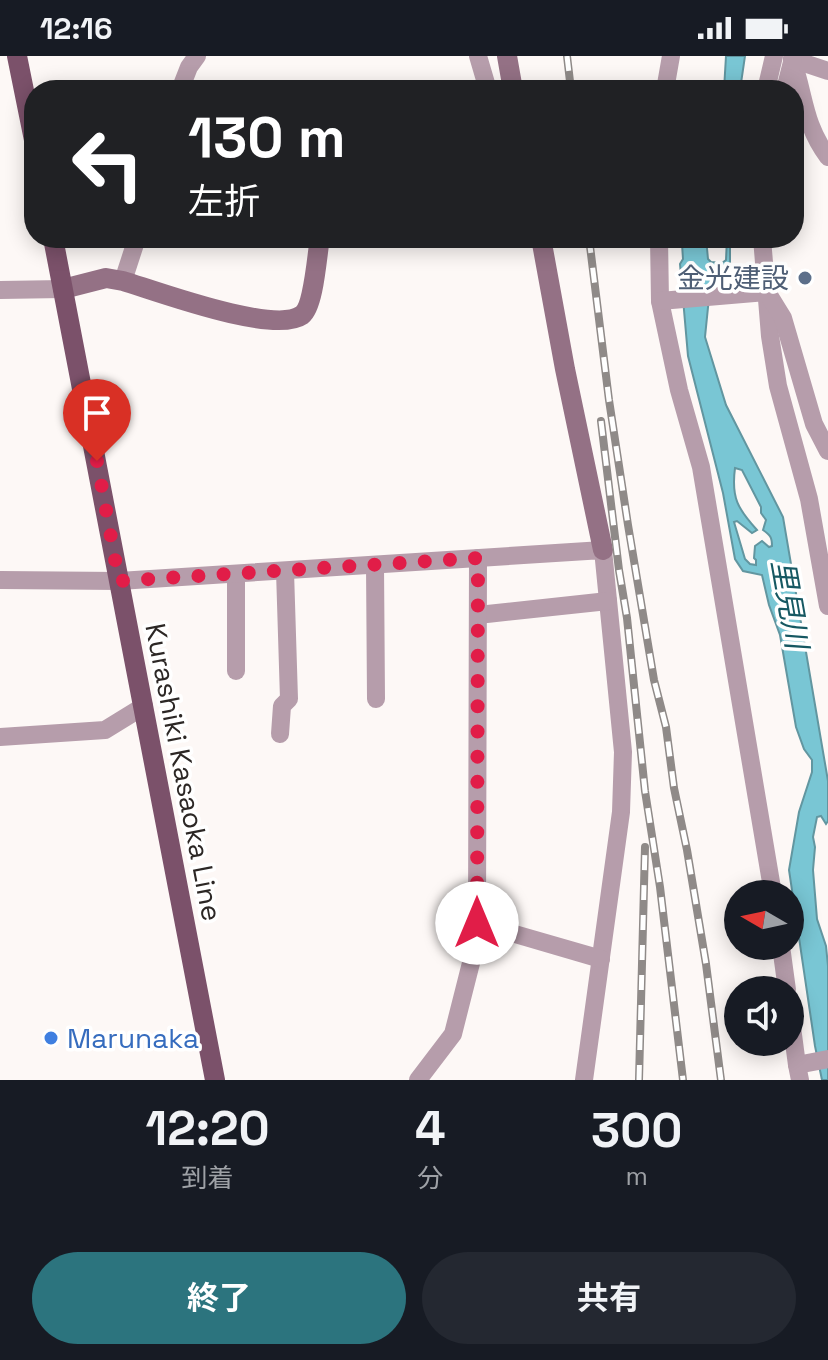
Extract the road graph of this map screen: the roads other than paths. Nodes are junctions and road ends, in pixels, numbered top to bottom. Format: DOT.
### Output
graph roads {
  1 [pos="17,56"];
  2 [pos="197,56"];
  3 [pos="478,56"];
  4 [pos="507,56"];
  5 [pos="671,56"];
  6 [pos="786,57"];
  7 [pos="828,71"];
  8 [pos="184,80"];
  9 [pos="485,80"];
  10 [pos="511,80"];
  11 [pos="667,80"];
  12 [pos="772,80"];
  13 [pos="785,80"];
  14 [pos="799,80"];
  15 [pos="24,91"];
  16 [pos="804,109"];
  17 [pos="828,157"];
  18 [pos="55,248"];
  19 [pos="134,248"];
  20 [pos="318,248"];
  21 [pos="543,248"];
  22 [pos="659,248"];
  23 [pos="763,248"];
  24 [pos="767,248"];
  25 [pos="765,267"];
  26 [pos="123,281"];
  27 [pos="63,289"];
  28 [pos="0,290"];
  29 [pos="767,292"];
  30 [pos="660,301"];
  31 [pos="821,423"];
  32 [pos="828,451"];
  33 [pos="805,483"];
  34 [pos="828,511"];
  35 [pos="603,550"];
  36 [pos="478,558"];
  37 [pos="375,565"];
  38 [pos="285,571"];
  39 [pos="236,574"];
  40 [pos="0,580"];
  41 [pos="119,581"];
  42 [pos="608,601"];
  43 [pos="828,606"];
  44 [pos="478,615"];
  45 [pos="236,671"];
  46 [pos="376,699"];
  47 [pos="144,706"];
  48 [pos="280,734"];
  49 [pos="0,737"];
  50 [pos="771,880"];
  51 [pos="477,923"];
  52 [pos="601,959"];
  53 [pos="828,1059"];
  54 [pos="798,1072"];
  55 [pos="215,1080"];
  56 [pos="418,1080"];
  57 [pos="584,1080"];
  1 -- 15 [label="main road"];
  2 -- 8 [label="street"];
  3 -- 9 [label="street"];
  4 -- 10 [label="street"];
  5 -- 11 [label="street"];
  6 -- 7 [label="street"];
  6 -- 12 [label="street"];
  6 -- 13 [label="street"];
  6 -- 14 [label="street"];
  16 -- 17 [label="street"];
  18 -- 27 [label="main road, Kurashiki Kasaoka Line"];
  19 -- 26 [label="street"];
  20 -- 26 [label="street"];
  21 -- 35 [label="street"];
  22 -- 30 [label="street"];
  23 -- 25 [label="street"];
  24 -- 25 [label="street"];
  25 -- 29 [label="street"];
  26 -- 27 [label="street"];
  27 -- 28 [label="street"];
  27 -- 41 [label="main road, Kurashiki Kasaoka Line"];
  29 -- 30 [label="street"];
  29 -- 31 [label="street"];
  29 -- 33 [label="street"];
  30 -- 50 [label="street"];
  31 -- 32 [label="street"];
  33 -- 34 [label="street"];
  33 -- 43 [label="street"];
  35 -- 36 [label="street"];
  35 -- 42 [label="street"];
  36 -- 37 [label="street"];
  36 -- 44 [label="street"];
  37 -- 38 [label="street"];
  37 -- 46 [label="street"];
  38 -- 39 [label="street"];
  38 -- 48 [label="street"];
  39 -- 41 [label="street"];
  39 -- 45 [label="street"];
  40 -- 41 [label="street"];
  41 -- 47 [label="main road, Kurashiki Kasaoka Line"];
  42 -- 44 [label="street"];
  42 -- 52 [label="street"];
  44 -- 51 [label="street"];
  47 -- 49 [label="street"];
  47 -- 55 [label="main road, Kurashiki Kasaoka Line"];
  51 -- 52 [label="street"];
  51 -- 56 [label="street"];
  52 -- 57 [label="street"];
  53 -- 54 [label="street"];
}
